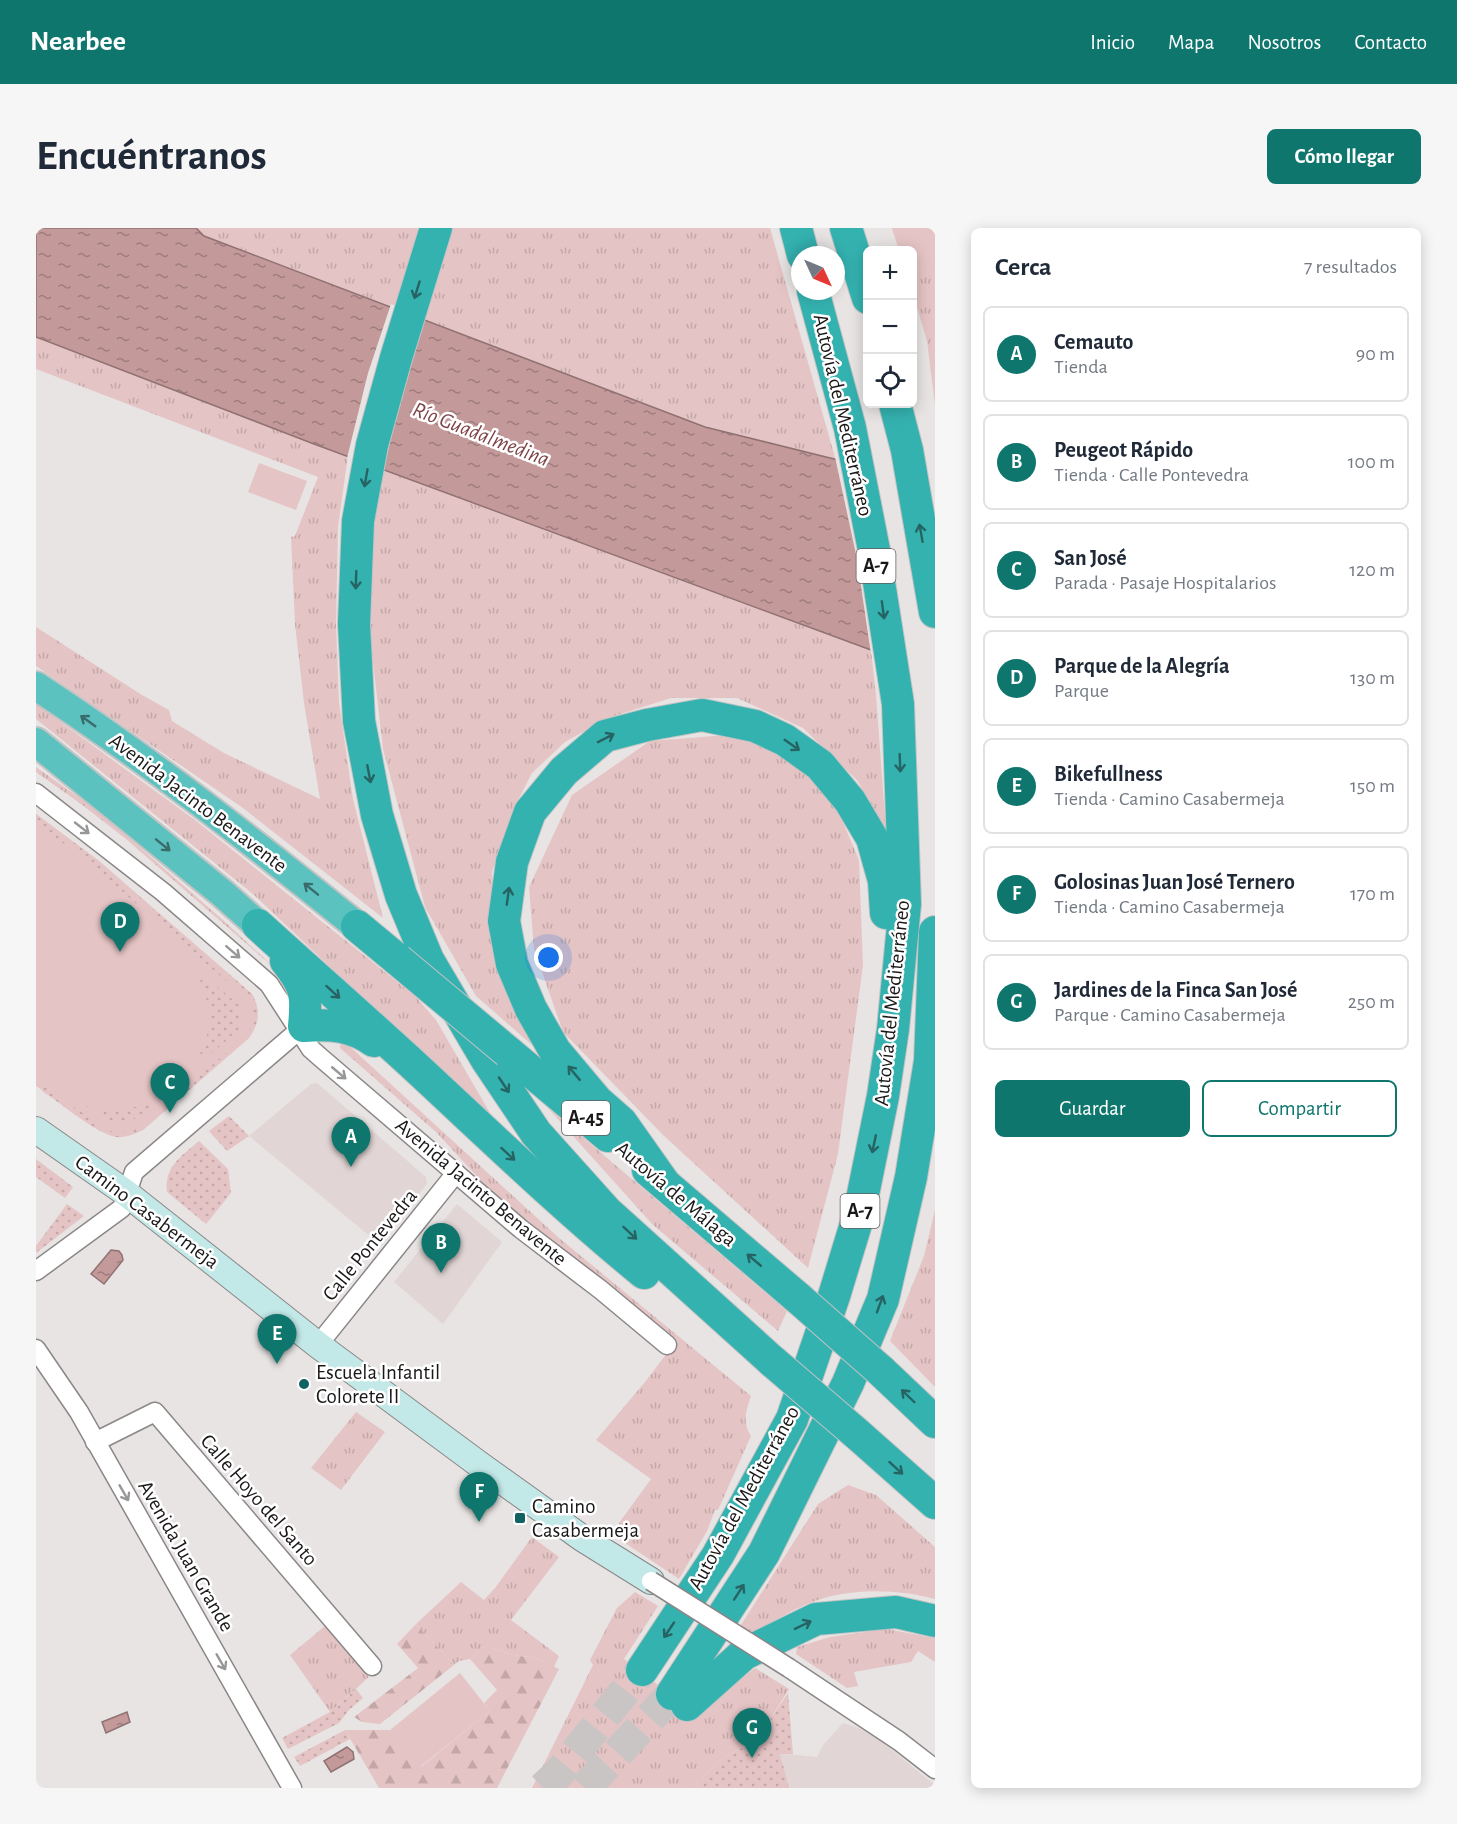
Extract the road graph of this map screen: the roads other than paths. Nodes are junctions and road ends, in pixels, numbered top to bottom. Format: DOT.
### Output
graph roads {
  1 [pos="795,228"];
  2 [pos="846,228"];
  3 [pos="435,231"];
  4 [pos="800,246"];
  5 [pos="863,285"];
  6 [pos="815,300"];
  7 [pos="896,408"];
  8 [pos="935,612"];
  9 [pos="36,686"];
  10 [pos="36,742"];
  11 [pos="36,793"];
  12 [pos="258,925"];
  13 [pos="357,926"];
  14 [pos="935,932"];
  15 [pos="301,1028"];
  16 [pos="893,1029"];
  17 [pos="420,1071"];
  18 [pos="36,1130"];
  19 [pos="456,1173"];
  20 [pos="664,1183"];
  21 [pos="126,1193"];
  22 [pos="36,1271"];
  23 [pos="318,1345"];
  24 [pos="667,1345"];
  25 [pos="36,1349"];
  26 [pos="761,1352"];
  27 [pos="935,1422"];
  28 [pos="95,1442"];
  29 [pos="935,1503"];
  30 [pos="651,1581"];
  31 [pos="935,1621"];
  32 [pos="372,1666"];
  33 [pos="642,1670"];
  34 [pos="935,1769"];
  35 [pos="292,1788"];
  1 -- 4 [label="highway"];
  2 -- 5 [label="highway"];
  3 -- 26 [label="highway, one-way"];
  6 -- 16 [label="highway, Autovía del Mediterráneo / A-7, one-way"];
  8 -- 7 [label="highway, A-7, one-way"];
  13 -- 9 [label="highway, Avenida Jacinto Benavente, one-way"];
  10 -- 12 [label="highway, one-way"];
  11 -- 15 [label="street, Avenida Jacinto Benavente, one-way"];
  12 -- 15 [label="highway"];
  12 -- 17 [label="highway, one-way"];
  13 -- 20 [label="highway, Autovía de Málaga / A-45, bridge"];
  14 -- 31 [label="highway, Autovía del Mediterráneo / A-7"];
  15 -- 17 [label="highway"];
  15 -- 19 [label="street, Avenida Jacinto Benavente, one-way"];
  15 -- 21 [label="street"];
  20 -- 16 [label="highway, one-way"];
  16 -- 33 [label="highway, Autovía del Mediterráneo / A-7, one-way"];
  17 -- 26 [label="highway, one-way"];
  18 -- 21 [label="main road, Camino Casabermeja"];
  19 -- 23 [label="street, Calle Pontevedra"];
  19 -- 24 [label="street, Avenida Jacinto Benavente"];
  27 -- 20 [label="highway, Autovía de Málaga / A-45, one-way, bridge"];
  21 -- 22 [label="street"];
  21 -- 23 [label="main road, Camino Casabermeja"];
  23 -- 30 [label="main road, Camino Casabermeja"];
  25 -- 28 [label="street, Avenida Juan Grande"];
  26 -- 29 [label="highway, one-way, bridge"];
  28 -- 32 [label="street, Calle Hoyo del Santo"];
  28 -- 35 [label="street, Avenida Juan Grande, one-way"];
  30 -- 34 [label="street, Camino Casabermeja, bridge"];
}
